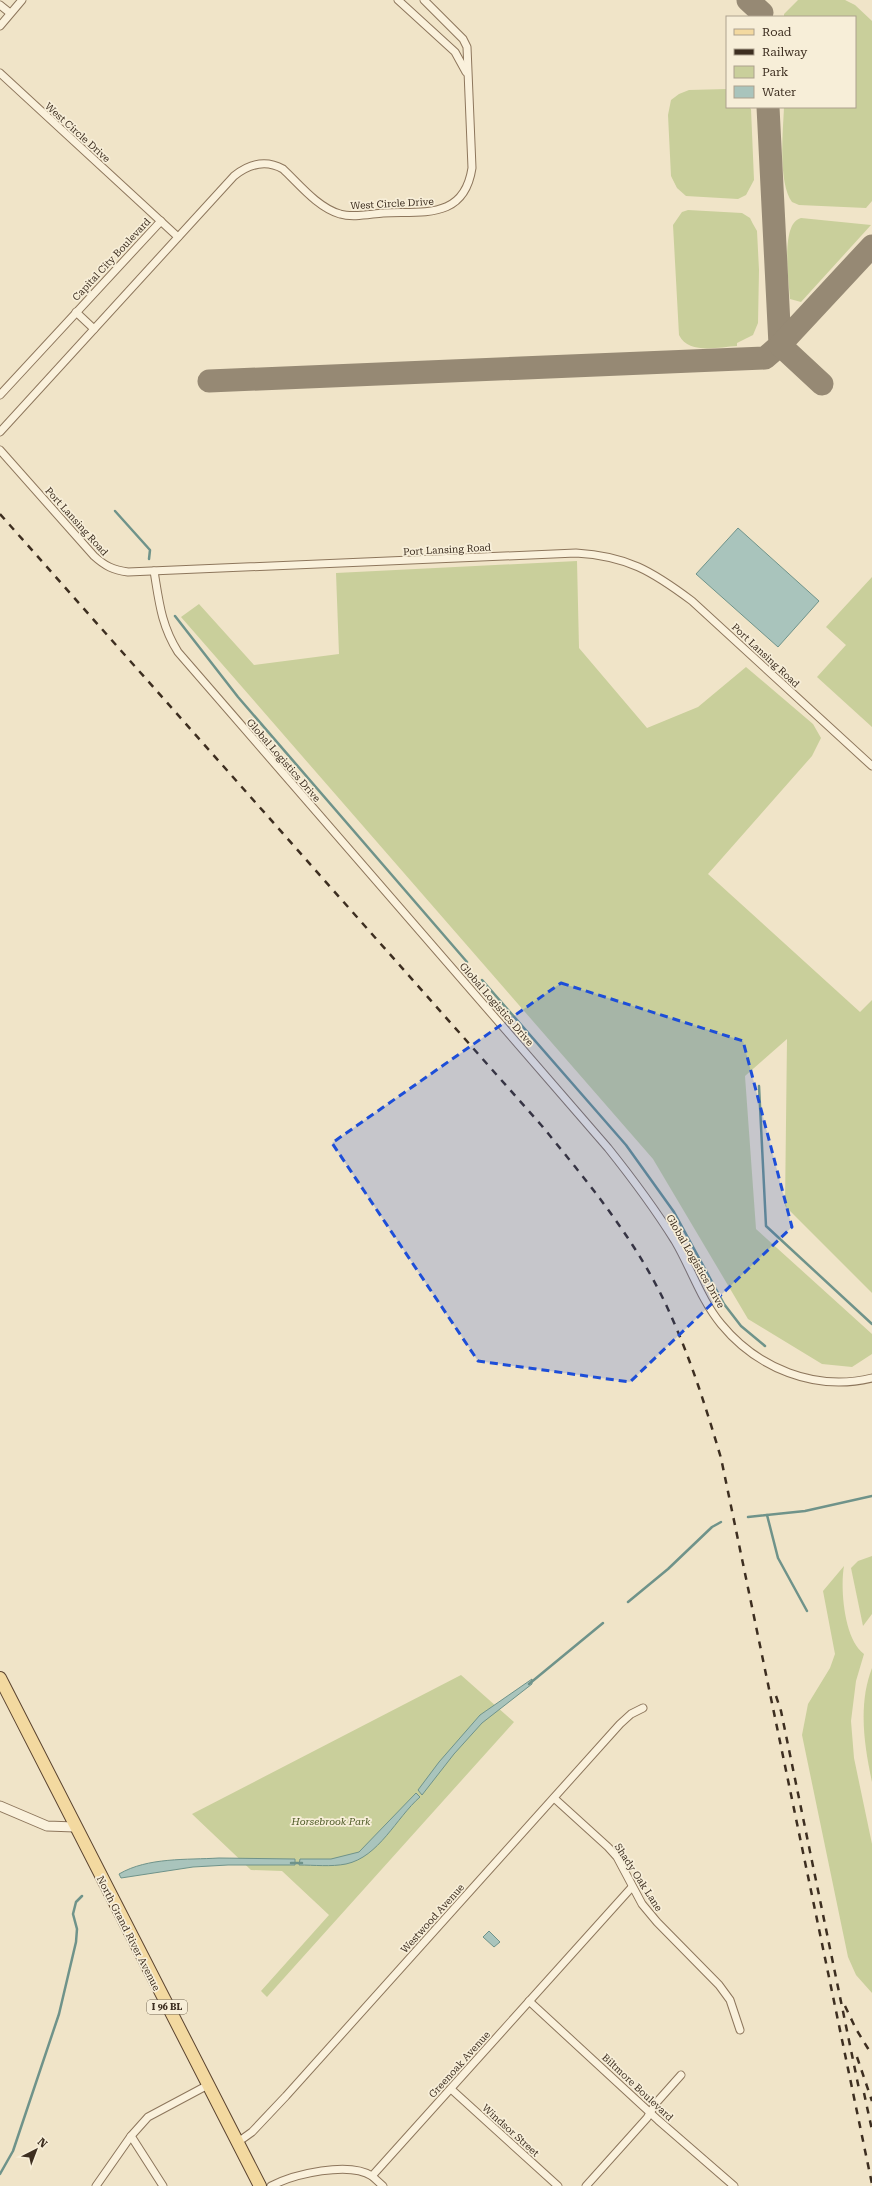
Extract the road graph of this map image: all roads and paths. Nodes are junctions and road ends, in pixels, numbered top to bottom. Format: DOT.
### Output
graph roads {
  1 [pos="22,0"];
  2 [pos="398,0"];
  3 [pos="424,0"];
  4 [pos="0,5"];
  5 [pos="10,13"];
  6 [pos="0,26"];
  7 [pos="0,73"];
  8 [pos="467,76"];
  9 [pos="161,221"];
  10 [pos="178,238"];
  11 [pos="76,312"];
  12 [pos="94,329"];
  13 [pos="0,396"];
  14 [pos="0,432"];
  15 [pos="0,450"];
  16 [pos="154,571"];
  17 [pos="872,766"];
  18 [pos="872,1378"];
  19 [pos="0,1678"];
  20 [pos="643,1708"];
  21 [pos="554,1798"];
  22 [pos="0,1806"];
  23 [pos="75,1827"];
  24 [pos="632,1887"];
  25 [pos="529,2001"];
  26 [pos="740,2030"];
  27 [pos="681,2075"];
  28 [pos="208,2085"];
  29 [pos="451,2089"];
  30 [pos="651,2112"];
  31 [pos="131,2136"];
  32 [pos="238,2142"];
  33 [pos="372,2176"];
  34 [pos="96,2186"];
  35 [pos="163,2186"];
  36 [pos="260,2186"];
  37 [pos="271,2186"];
  38 [pos="383,2186"];
  39 [pos="558,2186"];
  40 [pos="586,2186"];
  41 [pos="734,2186"];
  1 -- 5 [label="street"];
  2 -- 8 [label="street"];
  3 -- 8 [label="street, West Circle Drive"];
  4 -- 5 [label="street"];
  5 -- 6 [label="street"];
  7 -- 9 [label="street, West Circle Drive"];
  8 -- 10 [label="street, West Circle Drive"];
  9 -- 10 [label="street, West Circle Drive"];
  9 -- 11 [label="street, Capital City Boulevard"];
  10 -- 12 [label="street"];
  11 -- 12 [label="street, Capital City Boulevard"];
  11 -- 13 [label="street, Capital City Boulevard"];
  12 -- 14 [label="street"];
  15 -- 16 [label="street, Port Lansing Road"];
  16 -- 17 [label="street, Port Lansing Road"];
  16 -- 18 [label="street, Global Logistics Drive"];
  19 -- 23 [label="main road, North Grand River Avenue / I 96 BL"];
  20 -- 21 [label="street, Westwood Avenue"];
  21 -- 24 [label="street, Shady Oak Lane"];
  21 -- 32 [label="street, Westwood Avenue"];
  22 -- 23 [label="street"];
  23 -- 28 [label="main road, North Grand River Avenue / I 96 BL"];
  24 -- 25 [label="street, Greenoak Avenue"];
  24 -- 26 [label="street, Shady Oak Lane"];
  25 -- 29 [label="street, Greenoak Avenue"];
  25 -- 30 [label="street, Biltmore Boulevard"];
  27 -- 30 [label="street"];
  28 -- 31 [label="street"];
  28 -- 32 [label="main road, North Grand River Avenue / I 96 BL"];
  29 -- 33 [label="street, Greenoak Avenue"];
  29 -- 39 [label="street, Windsor Street"];
  30 -- 40 [label="street"];
  30 -- 41 [label="street, Biltmore Boulevard"];
  31 -- 34 [label="street"];
  31 -- 35 [label="street"];
  32 -- 36 [label="main road, North Grand River Avenue / I 96 BL"];
  33 -- 37 [label="street"];
  33 -- 38 [label="street"];
}
